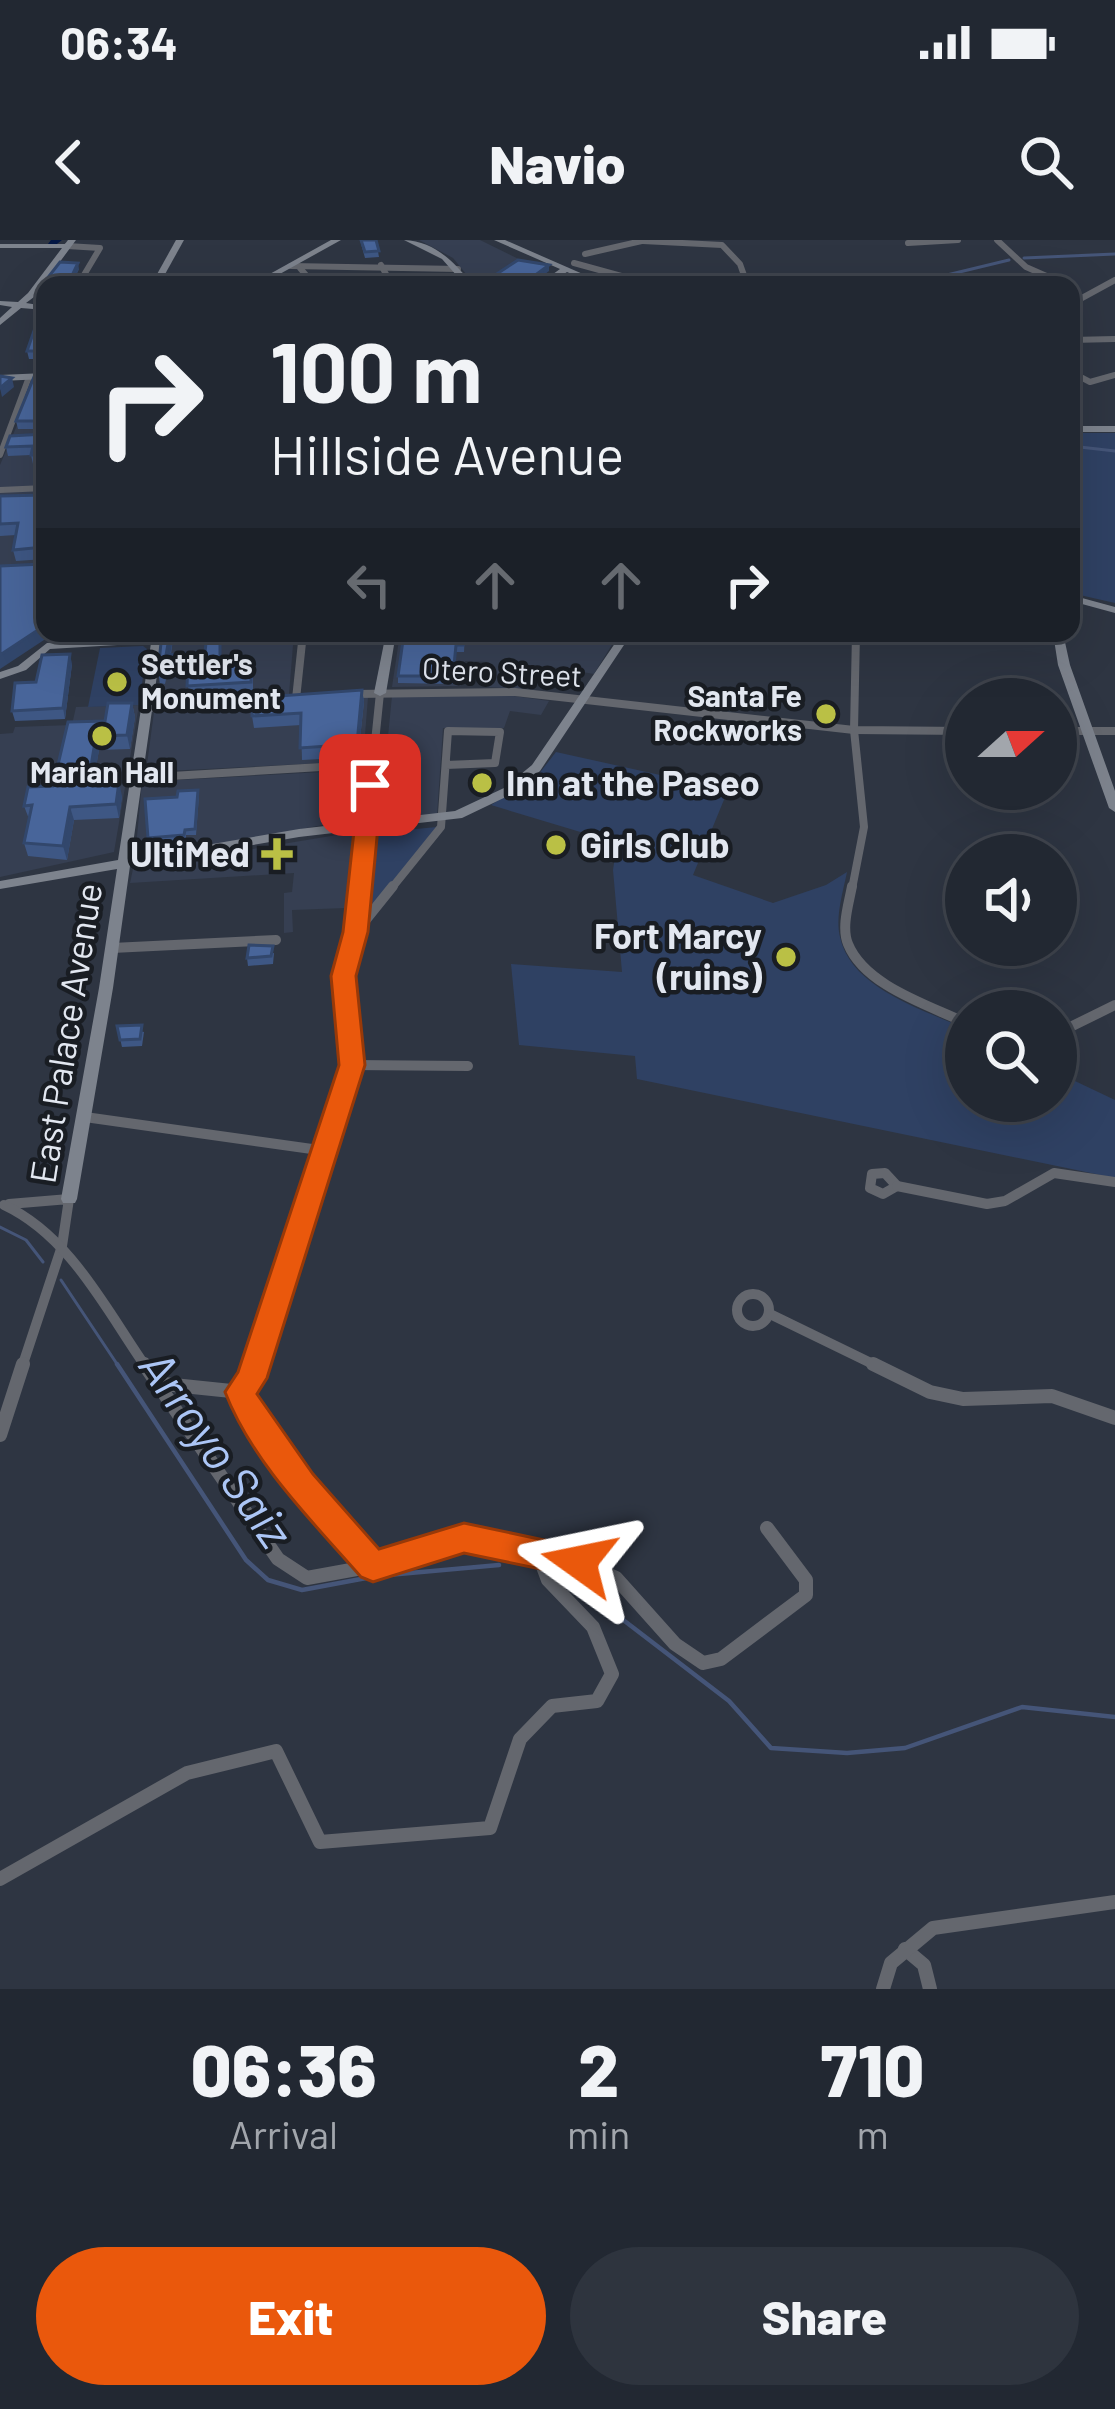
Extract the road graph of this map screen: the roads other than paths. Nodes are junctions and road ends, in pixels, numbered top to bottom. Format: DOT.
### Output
graph roads {
  1 [pos="180,240"];
  2 [pos="341,240"];
  3 [pos="408,240"];
  4 [pos="487,240"];
  5 [pos="498,240"];
  6 [pos="958,240"];
  7 [pos="997,240"];
  8 [pos="644,241"];
  9 [pos="908,243"];
  10 [pos="40,244"];
  11 [pos="66,244"];
  12 [pos="577,245"];
  13 [pos="0,246"];
  14 [pos="585,254"];
  15 [pos="381,265"];
  16 [pos="296,267"];
  17 [pos="567,268"];
  18 [pos="458,269"];
  19 [pos="83,276"];
  20 [pos="159,276"];
  21 [pos="275,276"];
  22 [pos="280,276"];
  23 [pos="305,276"];
  24 [pos="387,276"];
  25 [pos="463,276"];
  26 [pos="555,276"];
  27 [pos="578,276"];
  28 [pos="584,276"];
  29 [pos="608,276"];
  30 [pos="744,276"];
  31 [pos="1046,276"];
  32 [pos="1115,280"];
  33 [pos="1080,290"];
  34 [pos="1087,292"];
  35 [pos="1080,297"];
  36 [pos="7,306"];
  37 [pos="0,322"];
  38 [pos="1115,339"];
  39 [pos="1080,340"];
  40 [pos="0,375"];
  41 [pos="1115,375"];
  42 [pos="29,377"];
  43 [pos="36,377"];
  44 [pos="1080,377"];
  45 [pos="1080,429"];
  46 [pos="1115,429"];
  47 [pos="26,436"];
  48 [pos="4,437"];
  49 [pos="0,454"];
  50 [pos="36,488"];
  51 [pos="0,490"];
  52 [pos="1080,604"];
  53 [pos="1115,610"];
  54 [pos="53,642"];
  55 [pos="157,642"];
  56 [pos="302,642"];
  57 [pos="389,642"];
  58 [pos="621,642"];
  59 [pos="859,642"];
  60 [pos="1060,642"];
  61 [pos="0,676"];
  62 [pos="380,693"];
  63 [pos="333,696"];
  64 [pos="314,698"];
  65 [pos="296,699"];
  66 [pos="585,700"];
  67 [pos="146,708"];
  68 [pos="854,730"];
  69 [pos="945,731"];
  70 [pos="1077,731"];
  71 [pos="1088,731"];
  72 [pos="1115,731"];
  73 [pos="372,764"];
  74 [pos="446,765"];
  75 [pos="137,778"];
  76 [pos="1115,808"];
  77 [pos="443,820"];
  78 [pos="367,825"];
  79 [pos="123,866"];
  80 [pos="0,884"];
  81 [pos="356,932"];
  82 [pos="275,940"];
  83 [pos="112,948"];
  84 [pos="1115,1005"];
  85 [pos="945,1012"];
  86 [pos="1077,1024"];
  87 [pos="352,1065"];
  88 [pos="468,1066"];
  89 [pos="85,1117"];
  90 [pos="326,1151"];
  91 [pos="1115,1182"];
  92 [pos="897,1186"];
  93 [pos="69,1199"];
  94 [pos="2,1205"];
  95 [pos="62,1246"];
  96 [pos="770,1314"];
  97 [pos="154,1383"];
  98 [pos="241,1392"];
  99 [pos="1115,1418"];
  100 [pos="0,1435"];
  101 [pos="767,1528"];
  102 [pos="538,1553"];
  103 [pos="373,1566"];
  104 [pos="0,1880"];
  105 [pos="1115,1902"];
  106 [pos="905,1948"];
  107 [pos="884,1989"];
  108 [pos="930,1989"];
  1 -- 20 [label="street"];
  2 -- 16 [label="street"];
  3 -- 18 [label="street"];
  4 -- 17 [label="street"];
  5 -- 17 [label="street"];
  6 -- 9 [label="street"];
  7 -- 31 [label="street"];
  8 -- 14 [label="street"];
  8 -- 30 [label="street"];
  10 -- 11 [label="street"];
  10 -- 13 [label="street"];
  11 -- 19 [label="street"];
  11 -- 36 [label="street"];
  12 -- 14 [label="street"];
  14 -- 17 [label="street"];
  15 -- 16 [label="street"];
  15 -- 18 [label="street"];
  15 -- 24 [label="street"];
  16 -- 21 [label="street"];
  16 -- 22 [label="street"];
  16 -- 23 [label="street"];
  17 -- 26 [label="street"];
  17 -- 27 [label="street"];
  17 -- 28 [label="street"];
  17 -- 29 [label="street"];
  18 -- 25 [label="street"];
  32 -- 34 [label="street"];
  33 -- 34 [label="street"];
  34 -- 35 [label="street"];
  36 -- 37 [label="street"];
  38 -- 39 [label="street"];
  40 -- 42 [label="street"];
  41 -- 44 [label="street"];
  42 -- 43 [label="street"];
  42 -- 48 [label="street"];
  45 -- 46 [label="street"];
  47 -- 48 [label="street"];
  48 -- 49 [label="street"];
  50 -- 51 [label="street"];
  52 -- 53 [label="street"];
  54 -- 61 [label="street"];
  55 -- 67 [label="street, East Palace Avenue"];
  56 -- 65 [label="street"];
  57 -- 62 [label="street"];
  58 -- 66 [label="street"];
  59 -- 68 [label="street"];
  60 -- 71 [label="street"];
  62 -- 63 [label="street, Otero Street"];
  62 -- 66 [label="street, Otero Street"];
  62 -- 73 [label="street"];
  64 -- 65 [label="street"];
  65 -- 67 [label="street"];
  66 -- 68 [label="street, Otero Street"];
  66 -- 77 [label="street"];
  67 -- 75 [label="street, East Palace Avenue"];
  68 -- 69 [label="street, Otero Street"];
  68 -- 85 [label="street"];
  70 -- 71 [label="street"];
  71 -- 72 [label="street"];
  71 -- 76 [label="street"];
  73 -- 75 [label="street"];
  73 -- 78 [label="street"];
  74 -- 74 [label="street"];
  74 -- 77 [label="street"];
  75 -- 79 [label="street, East Palace Avenue"];
  77 -- 78 [label="street"];
  77 -- 81 [label="street"];
  78 -- 79 [label="street"];
  78 -- 81 [label="street"];
  79 -- 80 [label="street"];
  79 -- 83 [label="street, East Palace Avenue"];
  81 -- 87 [label="street"];
  82 -- 83 [label="street"];
  83 -- 89 [label="street, East Palace Avenue"];
  84 -- 86 [label="street"];
  87 -- 88 [label="street"];
  87 -- 90 [label="street"];
  89 -- 90 [label="street"];
  89 -- 93 [label="street, East Palace Avenue"];
  90 -- 98 [label="street"];
  91 -- 92 [label="street"];
  93 -- 94 [label="street"];
  93 -- 95 [label="street, East Palace Avenue"];
  94 -- 95 [label="street"];
  95 -- 97 [label="street"];
  95 -- 100 [label="street, East Palace Avenue"];
  96 -- 99 [label="street"];
  97 -- 98 [label="street"];
  97 -- 103 [label="street"];
  98 -- 103 [label="street"];
  101 -- 102 [label="street"];
  102 -- 103 [label="street"];
  102 -- 104 [label="street"];
  105 -- 106 [label="street"];
  106 -- 107 [label="street"];
  106 -- 108 [label="street"];
}
